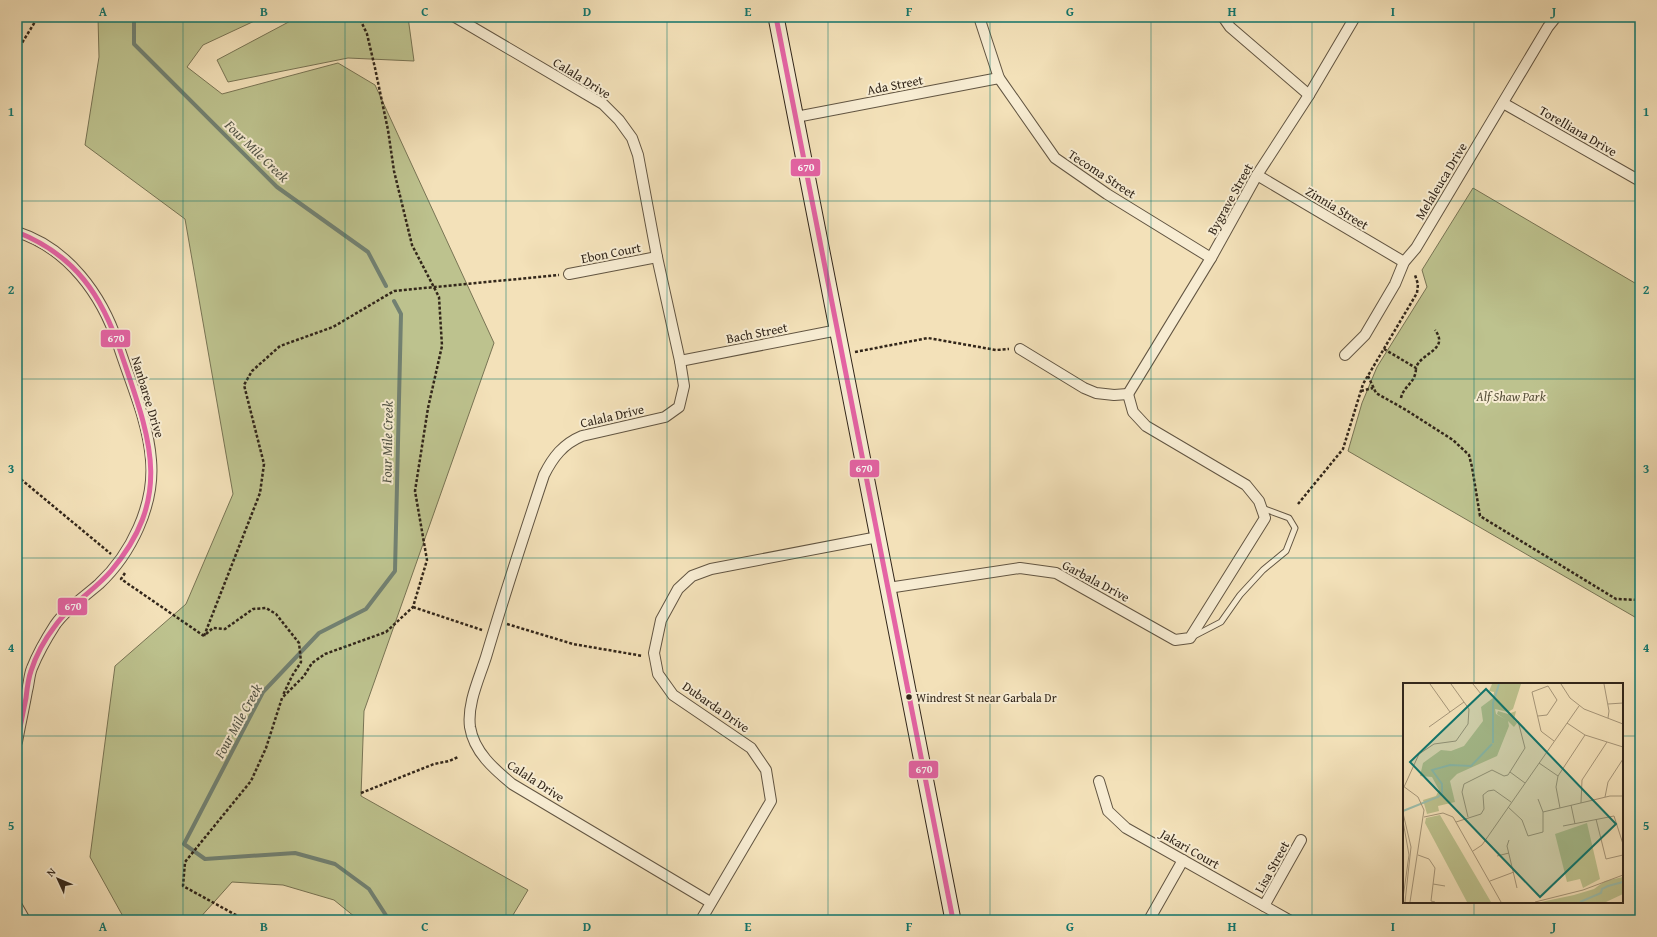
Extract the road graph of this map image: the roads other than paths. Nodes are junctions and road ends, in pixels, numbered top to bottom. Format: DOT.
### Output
graph roads {
  1 [pos="455,17"];
  2 [pos="776,17"];
  3 [pos="979,17"];
  4 [pos="1223,17"];
  5 [pos="1356,17"];
  6 [pos="1556,17"];
  7 [pos="999,78"];
  8 [pos="1309,95"];
  9 [pos="1503,103"];
  10 [pos="796,117"];
  11 [pos="1257,175"];
  12 [pos="1640,181"];
  13 [pos="17,232"];
  14 [pos="657,257"];
  15 [pos="1211,258"];
  16 [pos="1404,262"];
  17 [pos="569,274"];
  18 [pos="838,330"];
  19 [pos="1020,349"];
  20 [pos="1345,355"];
  21 [pos="680,361"];
  22 [pos="1128,394"];
  23 [pos="1261,507"];
  24 [pos="878,537"];
  25 [pos="888,588"];
  26 [pos="1190,638"];
  27 [pos="17,742"];
  28 [pos="1099,781"];
  29 [pos="1301,840"];
  30 [pos="1183,860"];
  31 [pos="710,902"];
  32 [pos="17,906"];
  33 [pos="1264,906"];
  34 [pos="25,920"];
  35 [pos="701,920"];
  36 [pos="954,920"];
  37 [pos="1149,920"];
  38 [pos="1289,920"];
  1 -- 14 [label="street, Calala Drive"];
  2 -- 10 [label="street"];
  3 -- 7 [label="street, Tecoma Street"];
  4 -- 8 [label="street"];
  5 -- 8 [label="street, Bygrave Street"];
  6 -- 9 [label="street, Melaleuca Drive"];
  7 -- 10 [label="street, Ada Street"];
  7 -- 15 [label="street, Tecoma Street"];
  8 -- 11 [label="street, Bygrave Street"];
  9 -- 12 [label="street, Torelliana Drive"];
  9 -- 16 [label="street, Melaleuca Drive"];
  10 -- 18 [label="street"];
  11 -- 15 [label="street, Bygrave Street"];
  11 -- 16 [label="street, Zinnia Street"];
  13 -- 27 [label="street, Nanbaree Drive"];
  14 -- 17 [label="street, Ebon Court"];
  14 -- 21 [label="street, Calala Drive"];
  15 -- 22 [label="street, Bygrave Street"];
  16 -- 20 [label="street, Melaleuca Drive"];
  18 -- 21 [label="street, Bach Street"];
  18 -- 24 [label="street"];
  19 -- 22 [label="street"];
  21 -- 31 [label="street, Calala Drive"];
  22 -- 23 [label="street"];
  23 -- 26 [label="street"];
  23 -- 26 [label="lane, Garbala Drive"];
  24 -- 25 [label="street"];
  24 -- 31 [label="street, Dubarda Drive"];
  25 -- 26 [label="street, Garbala Drive"];
  25 -- 36 [label="street"];
  28 -- 30 [label="street, Jakari Court"];
  29 -- 33 [label="street, Lisa Street"];
  30 -- 33 [label="street, Jakari Court"];
  30 -- 37 [label="street"];
  31 -- 35 [label="street, Dubarda Drive"];
  32 -- 34 [label="street"];
  33 -- 38 [label="street, Jakari Court"];
}
